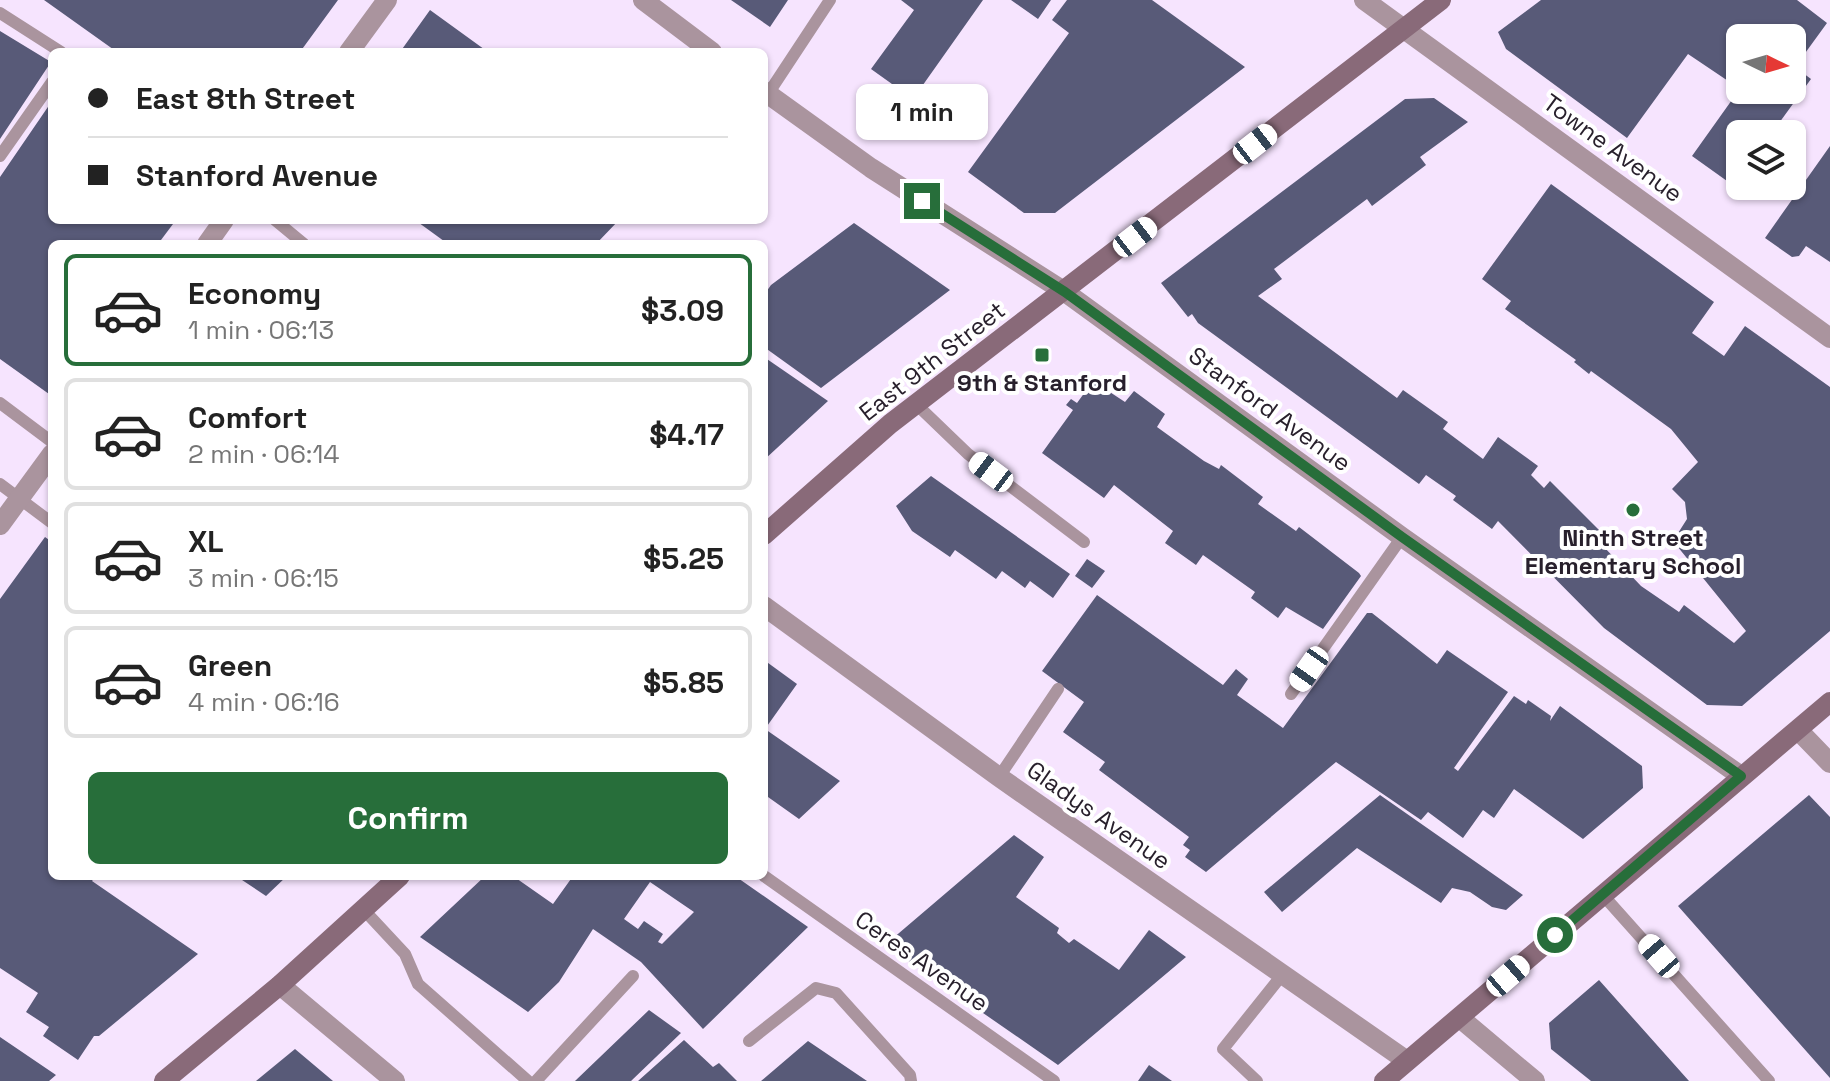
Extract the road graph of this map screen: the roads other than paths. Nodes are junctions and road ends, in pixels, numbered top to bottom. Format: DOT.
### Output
graph roads {
  1 [pos="387,0"];
  2 [pos="643,0"];
  3 [pos="830,0"];
  4 [pos="1364,0"];
  5 [pos="1441,0"];
  6 [pos="0,13"];
  7 [pos="1404,28"];
  8 [pos="55,48"];
  9 [pos="352,48"];
  10 [pos="707,48"];
  11 [pos="48,88"];
  12 [pos="768,89"];
  13 [pos="768,93"];
  14 [pos="0,156"];
  15 [pos="280,224"];
  16 [pos="299,240"];
  17 [pos="1065,292"];
  18 [pos="1830,338"];
  19 [pos="0,403"];
  20 [pos="916,404"];
  21 [pos="48,439"];
  22 [pos="48,459"];
  23 [pos="0,484"];
  24 [pos="19,499"];
  25 [pos="48,520"];
  26 [pos="0,525"];
  27 [pos="768,532"];
  28 [pos="1402,537"];
  29 [pos="1084,542"];
  30 [pos="768,609"];
  31 [pos="1058,689"];
  32 [pos="1291,694"];
  33 [pos="1830,702"];
  34 [pos="1798,730"];
  35 [pos="1830,763"];
  36 [pos="1741,776"];
  37 [pos="999,777"];
  38 [pos="768,879"];
  39 [pos="396,880"];
  40 [pos="1602,894"];
  41 [pos="364,910"];
  42 [pos="1282,975"];
  43 [pos="633,976"];
  44 [pos="280,985"];
  45 [pos="1460,1018"];
  46 [pos="749,1041"];
  47 [pos="1407,1061"];
  48 [pos="164,1081"];
  49 [pos="395,1081"];
  50 [pos="528,1081"];
  51 [pos="536,1081"];
  52 [pos="911,1081"];
  53 [pos="1054,1081"];
  54 [pos="1257,1081"];
  55 [pos="1384,1081"];
  56 [pos="1535,1081"];
  57 [pos="1769,1081"];
  1 -- 9 [label="street"];
  2 -- 10 [label="street"];
  3 -- 12 [label="lane"];
  4 -- 7 [label="street, Towne Avenue"];
  5 -- 7 [label="main road, East 9th Street"];
  6 -- 8 [label="lane"];
  7 -- 17 [label="main road, East 9th Street"];
  7 -- 18 [label="street, Towne Avenue"];
  11 -- 14 [label="lane"];
  13 -- 17 [label="street, Stanford Avenue"];
  15 -- 16 [label="lane"];
  17 -- 20 [label="main road, East 9th Street"];
  17 -- 28 [label="street, Stanford Avenue"];
  19 -- 21 [label="lane"];
  20 -- 27 [label="main road, East 9th Street"];
  20 -- 29 [label="lane"];
  22 -- 24 [label="street"];
  23 -- 24 [label="lane"];
  24 -- 25 [label="lane"];
  24 -- 26 [label="street"];
  28 -- 32 [label="lane"];
  28 -- 36 [label="street, Stanford Avenue"];
  30 -- 37 [label="street, Gladys Avenue"];
  31 -- 37 [label="lane"];
  33 -- 34 [label="main road"];
  34 -- 35 [label="street"];
  34 -- 36 [label="main road"];
  36 -- 40 [label="main road"];
  37 -- 42 [label="street, Gladys Avenue"];
  38 -- 53 [label="lane, Ceres Avenue"];
  39 -- 41 [label="main road"];
  40 -- 45 [label="main road"];
  40 -- 57 [label="lane"];
  41 -- 44 [label="main road"];
  41 -- 50 [label="lane"];
  42 -- 47 [label="street, Gladys Avenue"];
  42 -- 54 [label="lane"];
  43 -- 51 [label="lane"];
  44 -- 48 [label="main road"];
  44 -- 49 [label="street"];
  45 -- 47 [label="main road"];
  45 -- 56 [label="street"];
  46 -- 52 [label="lane"];
  47 -- 55 [label="main road"];
}
